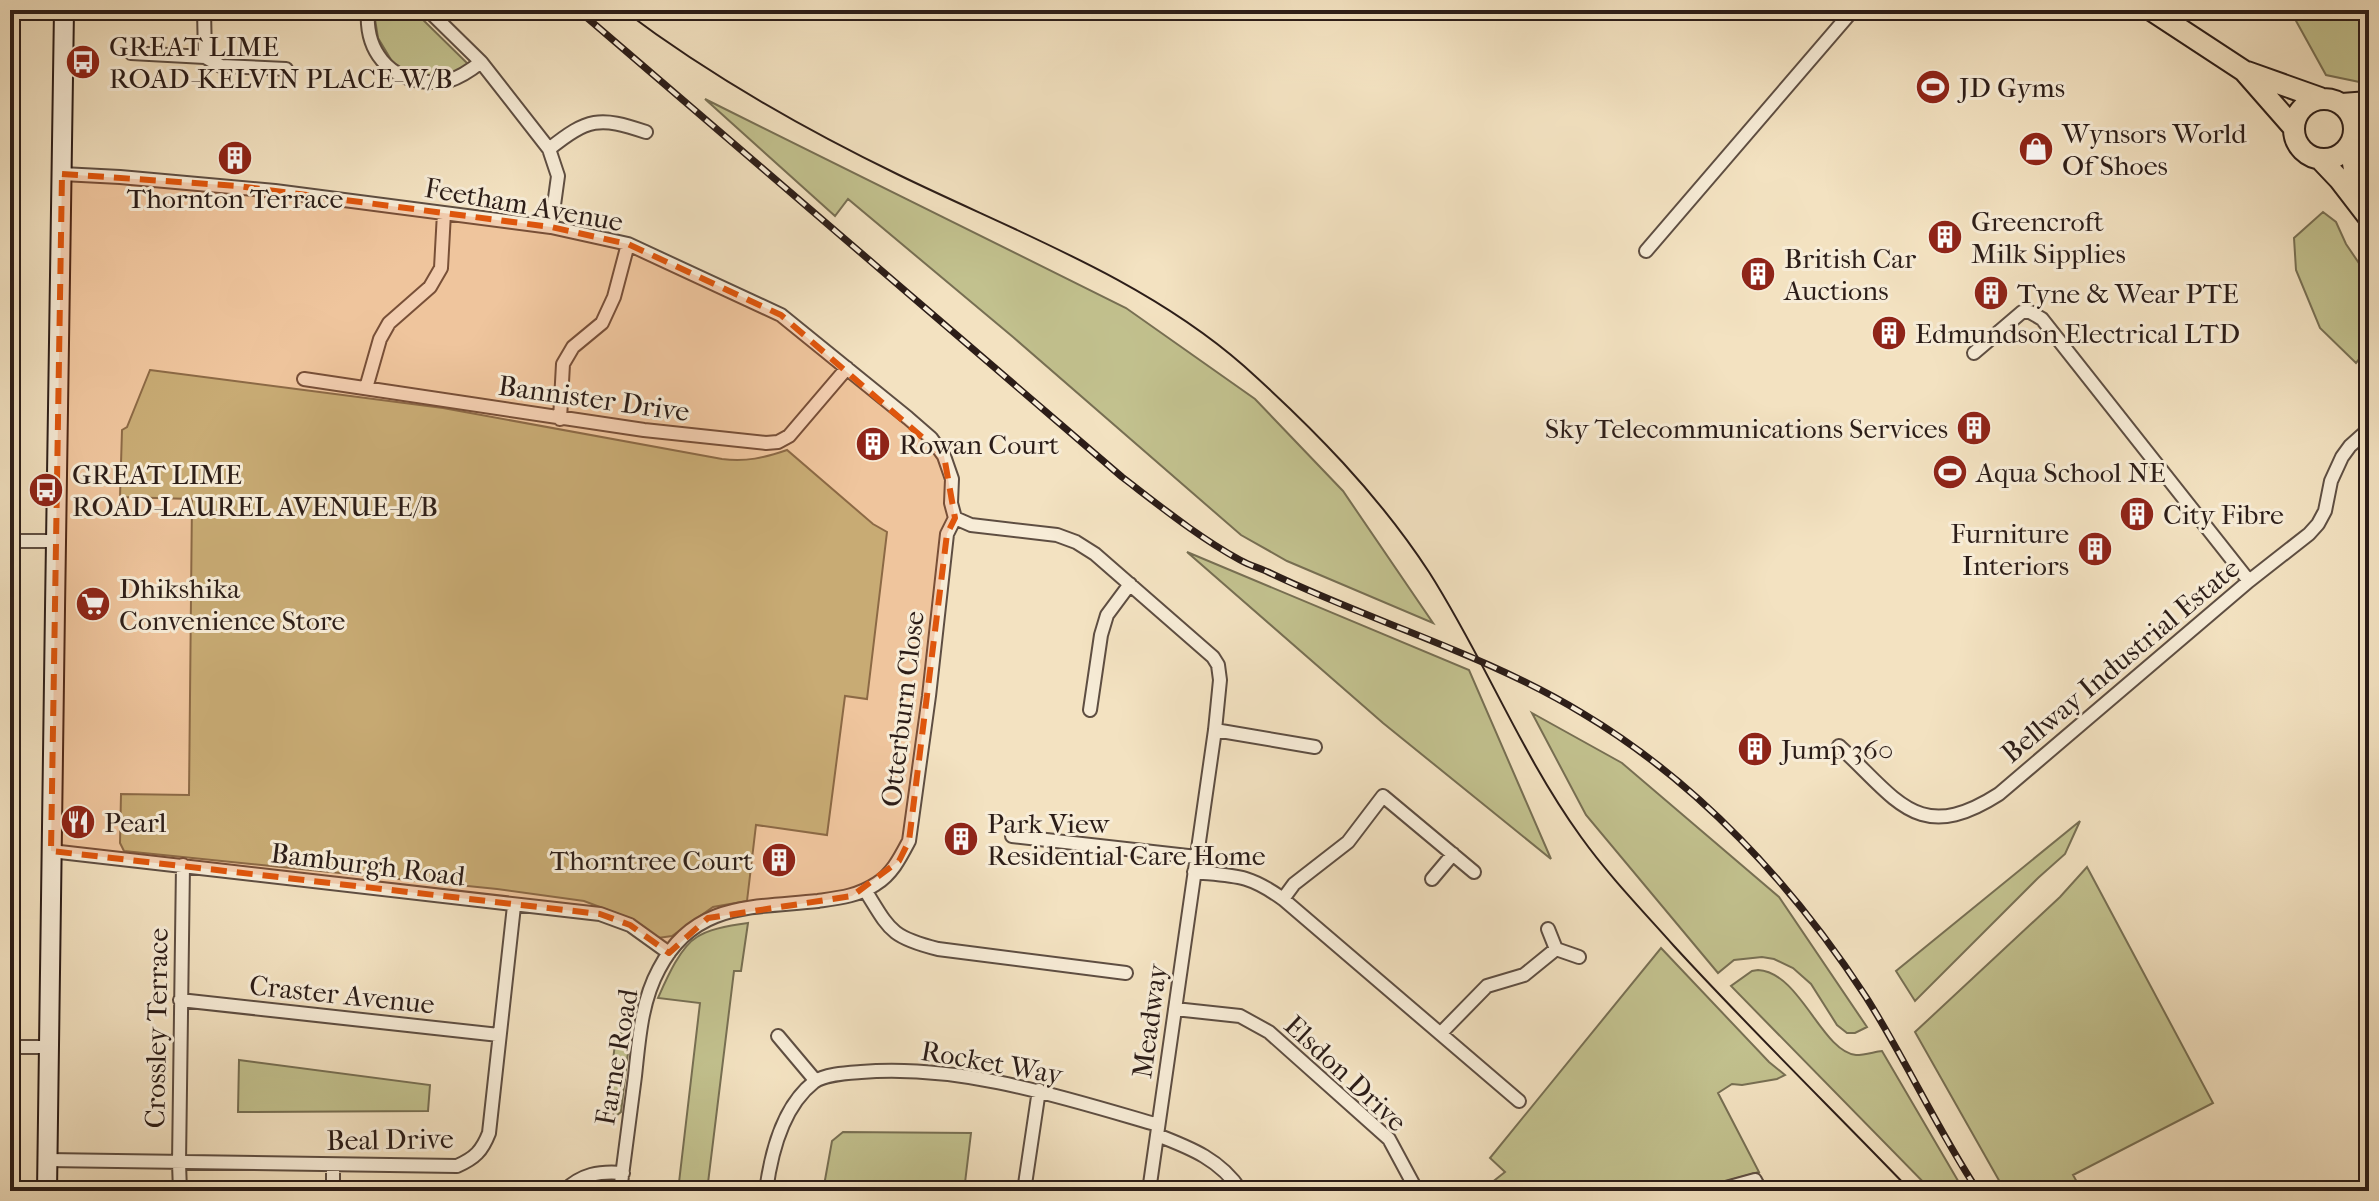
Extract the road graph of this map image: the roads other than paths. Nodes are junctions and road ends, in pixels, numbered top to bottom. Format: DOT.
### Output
graph roads {
  1 [pos="64,10"];
  2 [pos="368,10"];
  3 [pos="428,10"];
  4 [pos="1853,10"];
  5 [pos="2151,10"];
  6 [pos="204,12"];
  7 [pos="131,53"];
  8 [pos="205,57"];
  9 [pos="481,62"];
  10 [pos="286,69"];
  11 [pos="2244,71"];
  12 [pos="2320,98"];
  13 [pos="2369,102"];
  14 [pos="2342,104"];
  15 [pos="2294,128"];
  16 [pos="646,132"];
  17 [pos="2358,134"];
  18 [pos="549,149"];
  19 [pos="2320,159"];
  20 [pos="62,174"];
  21 [pos="444,213"];
  22 [pos="2369,215"];
  23 [pos="551,227"];
  24 [pos="628,244"];
  25 [pos="1646,251"];
  26 [pos="1974,353"];
  27 [pos="847,368"];
  28 [pos="304,379"];
  29 [pos="366,388"];
  30 [pos="560,419"];
  31 [pos="2369,429"];
  32 [pos="955,518"];
  33 [pos="10,541"];
  34 [pos="58,541"];
  35 [pos="2249,581"];
  36 [pos="1130,584"];
  37 [pos="1090,710"];
  38 [pos="1215,730"];
  39 [pos="1839,746"];
  40 [pos="1315,747"];
  41 [pos="1012,836"];
  42 [pos="51,851"];
  43 [pos="1453,854"];
  44 [pos="1197,857"];
  45 [pos="183,865"];
  46 [pos="1194,872"];
  47 [pos="1474,872"];
  48 [pos="1432,879"];
  49 [pos="865,890"];
  50 [pos="1283,899"];
  51 [pos="514,906"];
  52 [pos="1548,929"];
  53 [pos="1556,949"];
  54 [pos="669,953"];
  55 [pos="1579,957"];
  56 [pos="1126,973"];
  57 [pos="180,1000"];
  58 [pos="1175,1009"];
  59 [pos="1441,1033"];
  60 [pos="499,1035"];
  61 [pos="778,1036"];
  62 [pos="10,1047"];
  63 [pos="48,1047"];
  64 [pos="815,1080"];
  65 [pos="1039,1090"];
  66 [pos="1519,1101"];
  67 [pos="1158,1130"];
  68 [pos="47,1160"];
  69 [pos="179,1163"];
  70 [pos="333,1165"];
  71 [pos="623,1173"];
  72 [pos="47,1191"];
  73 [pos="180,1191"];
  74 [pos="333,1191"];
  75 [pos="564,1191"];
  76 [pos="620,1191"];
  77 [pos="766,1191"];
  78 [pos="1024,1191"];
  79 [pos="1149,1191"];
  80 [pos="1241,1191"];
  81 [pos="1417,1191"];
  82 [pos="1715,1191"];
  83 [pos="1761,1191"];
  1 -- 20 [label="main road"];
  2 -- 9 [label="street"];
  3 -- 9 [label="street"];
  4 -- 25 [label="street"];
  5 -- 11 [label="main road"];
  6 -- 8 [label="street"];
  7 -- 8 [label="street"];
  8 -- 10 [label="street"];
  9 -- 18 [label="street"];
  11 -- 12 [label="main road"];
  11 -- 15 [label="main road"];
  12 -- 14 [label="main road"];
  12 -- 15 [label="main road"];
  13 -- 14 [label="main road"];
  14 -- 17 [label="main road"];
  15 -- 19 [label="main road"];
  16 -- 18 [label="street"];
  17 -- 19 [label="main road"];
  17 -- 22 [label="main road"];
  18 -- 23 [label="street"];
  19 -- 22 [label="main road"];
  20 -- 21 [label="street, Feetham Avenue"];
  20 -- 34 [label="main road"];
  21 -- 23 [label="street, Feetham Avenue"];
  21 -- 29 [label="street"];
  23 -- 24 [label="street, Feetham Avenue"];
  24 -- 27 [label="street, Feetham Avenue"];
  24 -- 30 [label="street"];
  26 -- 35 [label="street"];
  27 -- 30 [label="street, Bannister Drive"];
  27 -- 32 [label="street, Feetham Avenue"];
  28 -- 29 [label="street, Bannister Drive"];
  29 -- 30 [label="street, Bannister Drive"];
  31 -- 35 [label="street, Bellway Industrial Estate"];
  32 -- 36 [label="street, Meadway"];
  32 -- 49 [label="street, Otterburn Close"];
  33 -- 34 [label="street"];
  34 -- 42 [label="main road"];
  35 -- 39 [label="street, Bellway Industrial Estate"];
  36 -- 37 [label="street"];
  36 -- 38 [label="street, Meadway"];
  38 -- 40 [label="street"];
  38 -- 44 [label="street, Meadway"];
  41 -- 44 [label="street"];
  42 -- 45 [label="street, Bamburgh Road"];
  42 -- 63 [label="main road"];
  43 -- 47 [label="street"];
  43 -- 48 [label="street"];
  43 -- 50 [label="street"];
  44 -- 46 [label="street, Meadway"];
  45 -- 51 [label="street, Bamburgh Road"];
  45 -- 57 [label="street, Crossley Terrace"];
  46 -- 50 [label="street"];
  46 -- 58 [label="street, Meadway"];
  49 -- 54 [label="street, Otterburn Close"];
  49 -- 56 [label="street"];
  50 -- 59 [label="street"];
  51 -- 54 [label="street, Bamburgh Road"];
  51 -- 60 [label="street, Beal Drive"];
  52 -- 53 [label="street"];
  53 -- 55 [label="street"];
  53 -- 59 [label="street"];
  54 -- 71 [label="street, Farne Road"];
  57 -- 60 [label="street, Craster Avenue"];
  57 -- 69 [label="street, Crossley Terrace"];
  58 -- 67 [label="street, Meadway"];
  58 -- 81 [label="street, Elsdon Drive"];
  59 -- 66 [label="street"];
  60 -- 70 [label="street, Beal Drive"];
  61 -- 64 [label="street"];
  62 -- 63 [label="street"];
  63 -- 68 [label="main road"];
  64 -- 65 [label="street, Rocket Way"];
  64 -- 77 [label="street"];
  65 -- 67 [label="street, Rocket Way"];
  65 -- 78 [label="street"];
  67 -- 79 [label="street, Meadway"];
  67 -- 80 [label="street, Rocket Way"];
  68 -- 69 [label="street, Beal Drive"];
  68 -- 72 [label="main road"];
  69 -- 70 [label="street, Beal Drive"];
  69 -- 73 [label="street, Crossley Terrace"];
  70 -- 74 [label="street"];
  71 -- 75 [label="street"];
  71 -- 76 [label="street, Farne Road"];
  82 -- 83 [label="street"];
}
